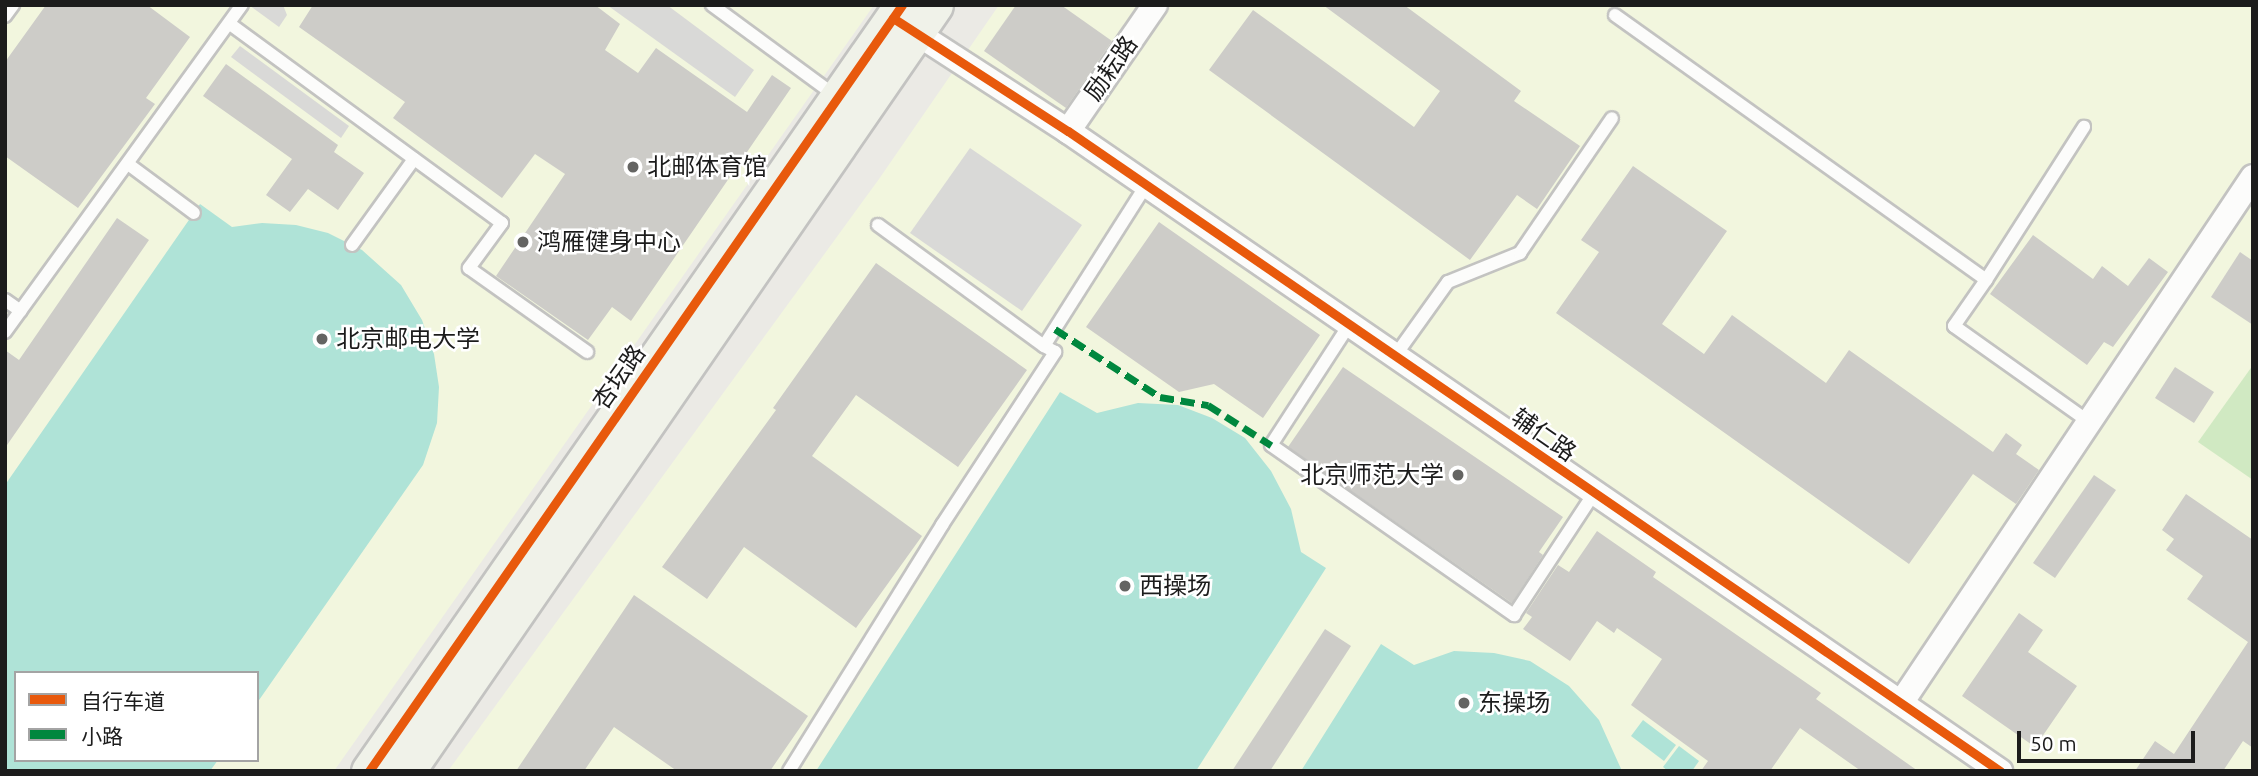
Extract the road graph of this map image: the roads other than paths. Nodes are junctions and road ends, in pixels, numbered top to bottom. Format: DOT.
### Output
graph roads {
  1 [pos="13,5"];
  2 [pos="226,5"];
  3 [pos="712,5"];
  4 [pos="1154,5"];
  5 [pos="237,14"];
  6 [pos="911,15"];
  7 [pos="1615,15"];
  8 [pos="5,16"];
  9 [pos="849,105"];
  10 [pos="1612,118"];
  11 [pos="2084,127"];
  12 [pos="1068,131"];
  13 [pos="414,159"];
  14 [pos="128,164"];
  15 [pos="2253,177"];
  16 [pos="1146,186"];
  17 [pos="194,213"];
  18 [pos="878,225"];
  19 [pos="352,245"];
  20 [pos="1986,280"];
  21 [pos="5,300"];
  22 [pos="21,311"];
  23 [pos="1349,324"];
  24 [pos="5,332"];
  25 [pos="1044,346"];
  26 [pos="587,352"];
  27 [pos="1395,356"];
  28 [pos="2089,422"];
  29 [pos="1594,493"];
  30 [pos="1901,702"];
  31 [pos="369,771"];
  32 [pos="407,771"];
  33 [pos="789,771"];
  34 [pos="2000,771"];
  1 -- 8 [label="lane"];
  2 -- 5 [label="lane"];
  3 -- 9 [label="lane"];
  4 -- 12 [label="street, 励耘路"];
  5 -- 13 [label="lane"];
  5 -- 14 [label="lane"];
  6 -- 9 [label="street, 杏坛路"];
  6 -- 12 [label="street, 辅仁路"];
  7 -- 20 [label="lane"];
  9 -- 31 [label="street, 杏坛路"];
  9 -- 32 [label="street, 杏坛路"];
  10 -- 27 [label="lane"];
  11 -- 20 [label="lane"];
  12 -- 16 [label="street, 辅仁路"];
  13 -- 19 [label="lane"];
  13 -- 26 [label="lane"];
  14 -- 17 [label="lane"];
  14 -- 22 [label="lane"];
  15 -- 28 [label="street"];
  16 -- 23 [label="street, 辅仁路"];
  16 -- 25 [label="lane"];
  18 -- 25 [label="lane"];
  20 -- 28 [label="lane"];
  21 -- 22 [label="lane"];
  22 -- 24 [label="lane"];
  23 -- 27 [label="street, 辅仁路"];
  23 -- 29 [label="lane"];
  25 -- 33 [label="lane"];
  27 -- 29 [label="street, 辅仁路"];
  28 -- 30 [label="street"];
  29 -- 30 [label="street, 辅仁路"];
  30 -- 34 [label="street, 辅仁路"];
}
